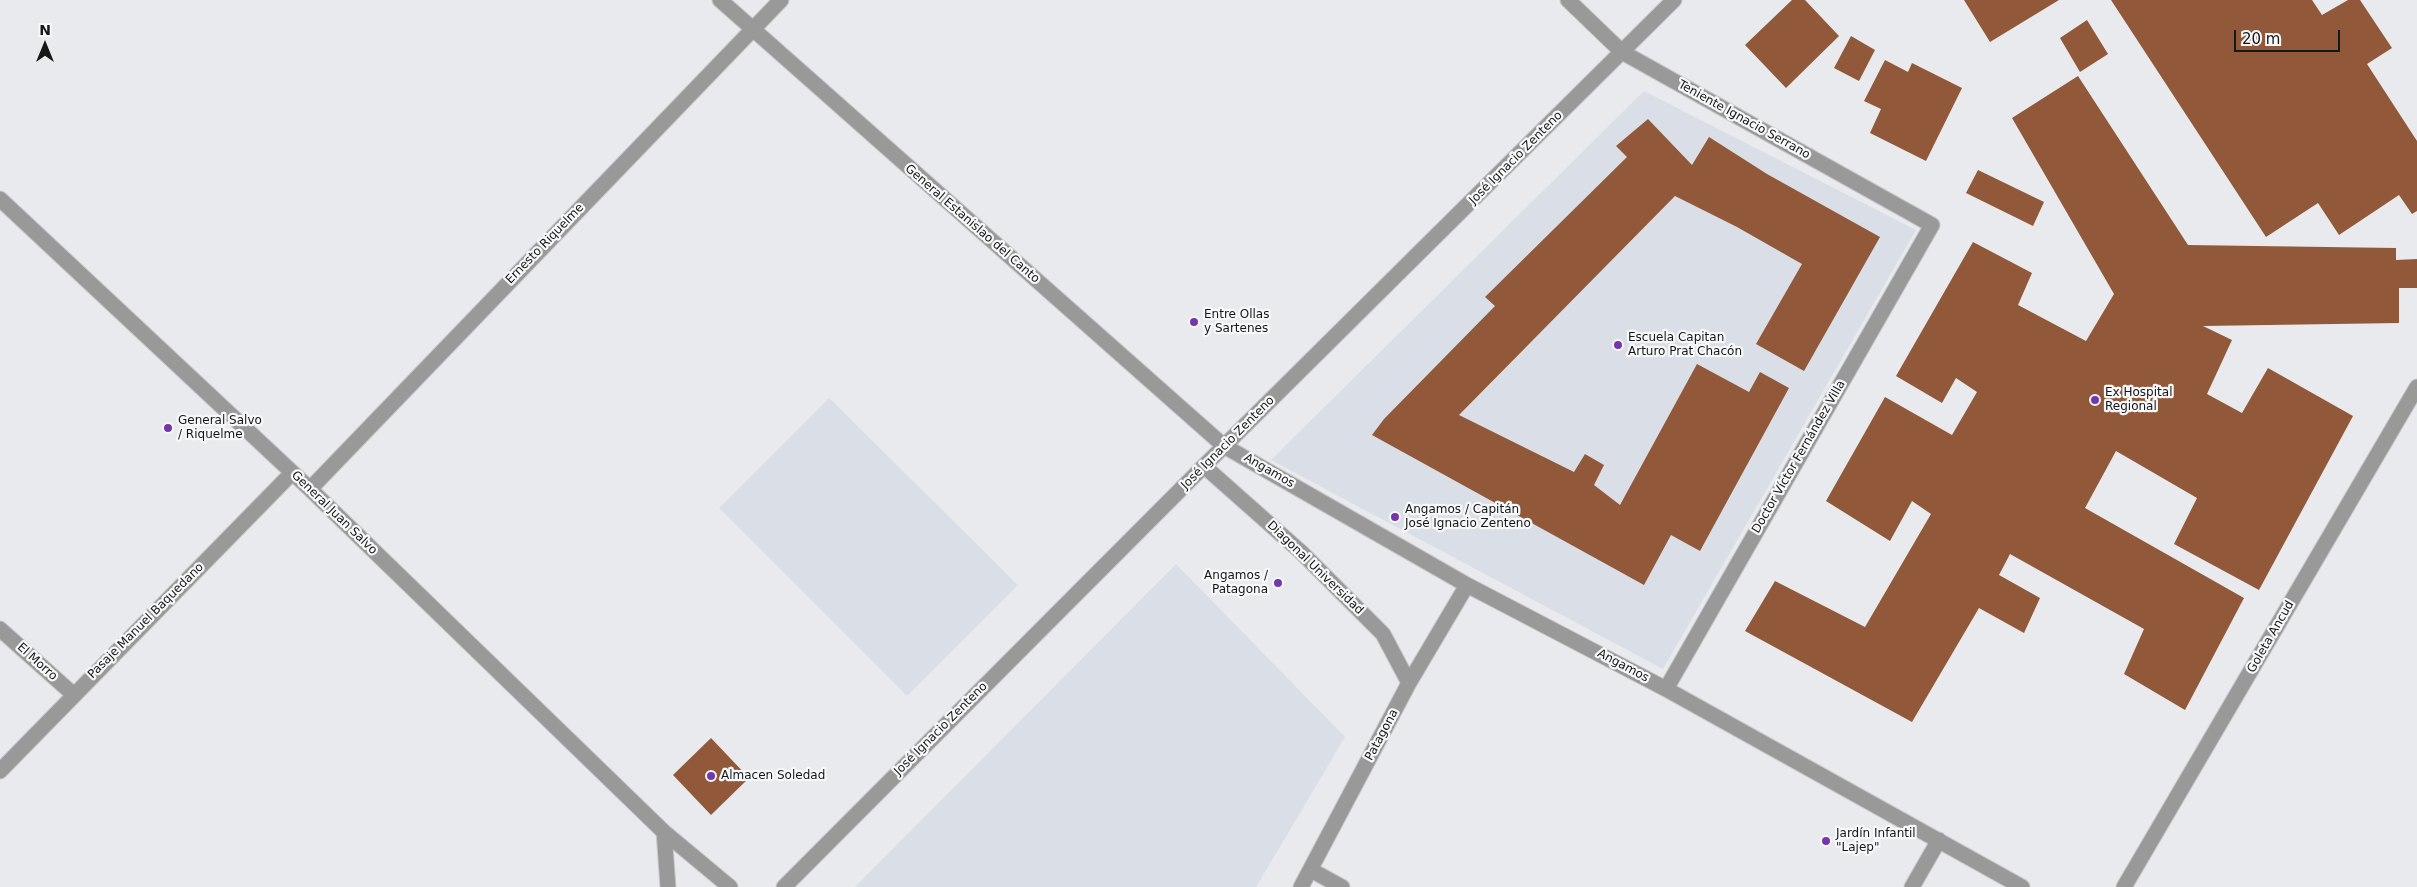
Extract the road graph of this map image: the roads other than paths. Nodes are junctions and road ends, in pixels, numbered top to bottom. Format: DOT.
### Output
graph roads {
  1 [pos="720,0"];
  2 [pos="781,0"];
  3 [pos="1568,0"];
  4 [pos="1674,0"];
  5 [pos="752,30"];
  6 [pos="1622,52"];
  7 [pos="0,199"];
  8 [pos="1932,226"];
  9 [pos="2417,387"];
  10 [pos="1224,446"];
  11 [pos="1204,466"];
  12 [pos="292,473"];
  13 [pos="310,489"];
  14 [pos="1467,584"];
  15 [pos="0,628"];
  16 [pos="1408,683"];
  17 [pos="1666,689"];
  18 [pos="74,694"];
  19 [pos="0,771"];
  20 [pos="664,832"];
  21 [pos="1939,840"];
  22 [pos="1311,870"];
  23 [pos="668,887"];
  24 [pos="730,887"];
  25 [pos="784,887"];
  26 [pos="1301,887"];
  27 [pos="1342,887"];
  28 [pos="1912,887"];
  29 [pos="2022,887"];
  30 [pos="2124,887"];
  1 -- 5 [label="street, General Estanislao del Canto"];
  2 -- 5 [label="street, Ernesto Riquelme"];
  3 -- 6 [label="street, Teniente Ignacio Serrano"];
  4 -- 6 [label="street, José Ignacio Zenteno"];
  5 -- 10 [label="street, General Estanislao del Canto"];
  5 -- 13 [label="street, Ernesto Riquelme"];
  6 -- 8 [label="street, Teniente Ignacio Serrano"];
  6 -- 10 [label="street, José Ignacio Zenteno"];
  7 -- 12 [label="street, General Juan Salvo"];
  8 -- 17 [label="street, Doctor Víctor Fernández Villa"];
  9 -- 30 [label="street, Goleta Ancud"];
  10 -- 11 [label="street, José Ignacio Zenteno"];
  10 -- 14 [label="street, Angamos"];
  11 -- 16 [label="street, Diagonal Universidad"];
  11 -- 25 [label="street, José Ignacio Zenteno"];
  12 -- 13 [label="street, General Juan Salvo"];
  12 -- 18 [label="street, Pasaje Manuel Baquedano"];
  13 -- 20 [label="street, General Juan Salvo"];
  14 -- 16 [label="street, Patagona"];
  14 -- 17 [label="street, Angamos"];
  15 -- 18 [label="street, El Morro"];
  16 -- 22 [label="street, Patagona"];
  17 -- 21 [label="street, Angamos"];
  18 -- 19 [label="street, Pasaje Manuel Baquedano"];
  20 -- 23 [label="street"];
  20 -- 24 [label="street, General Juan Salvo"];
  21 -- 28 [label="street"];
  21 -- 29 [label="street, Angamos"];
  22 -- 26 [label="street, Patagona"];
  22 -- 27 [label="street"];
}
